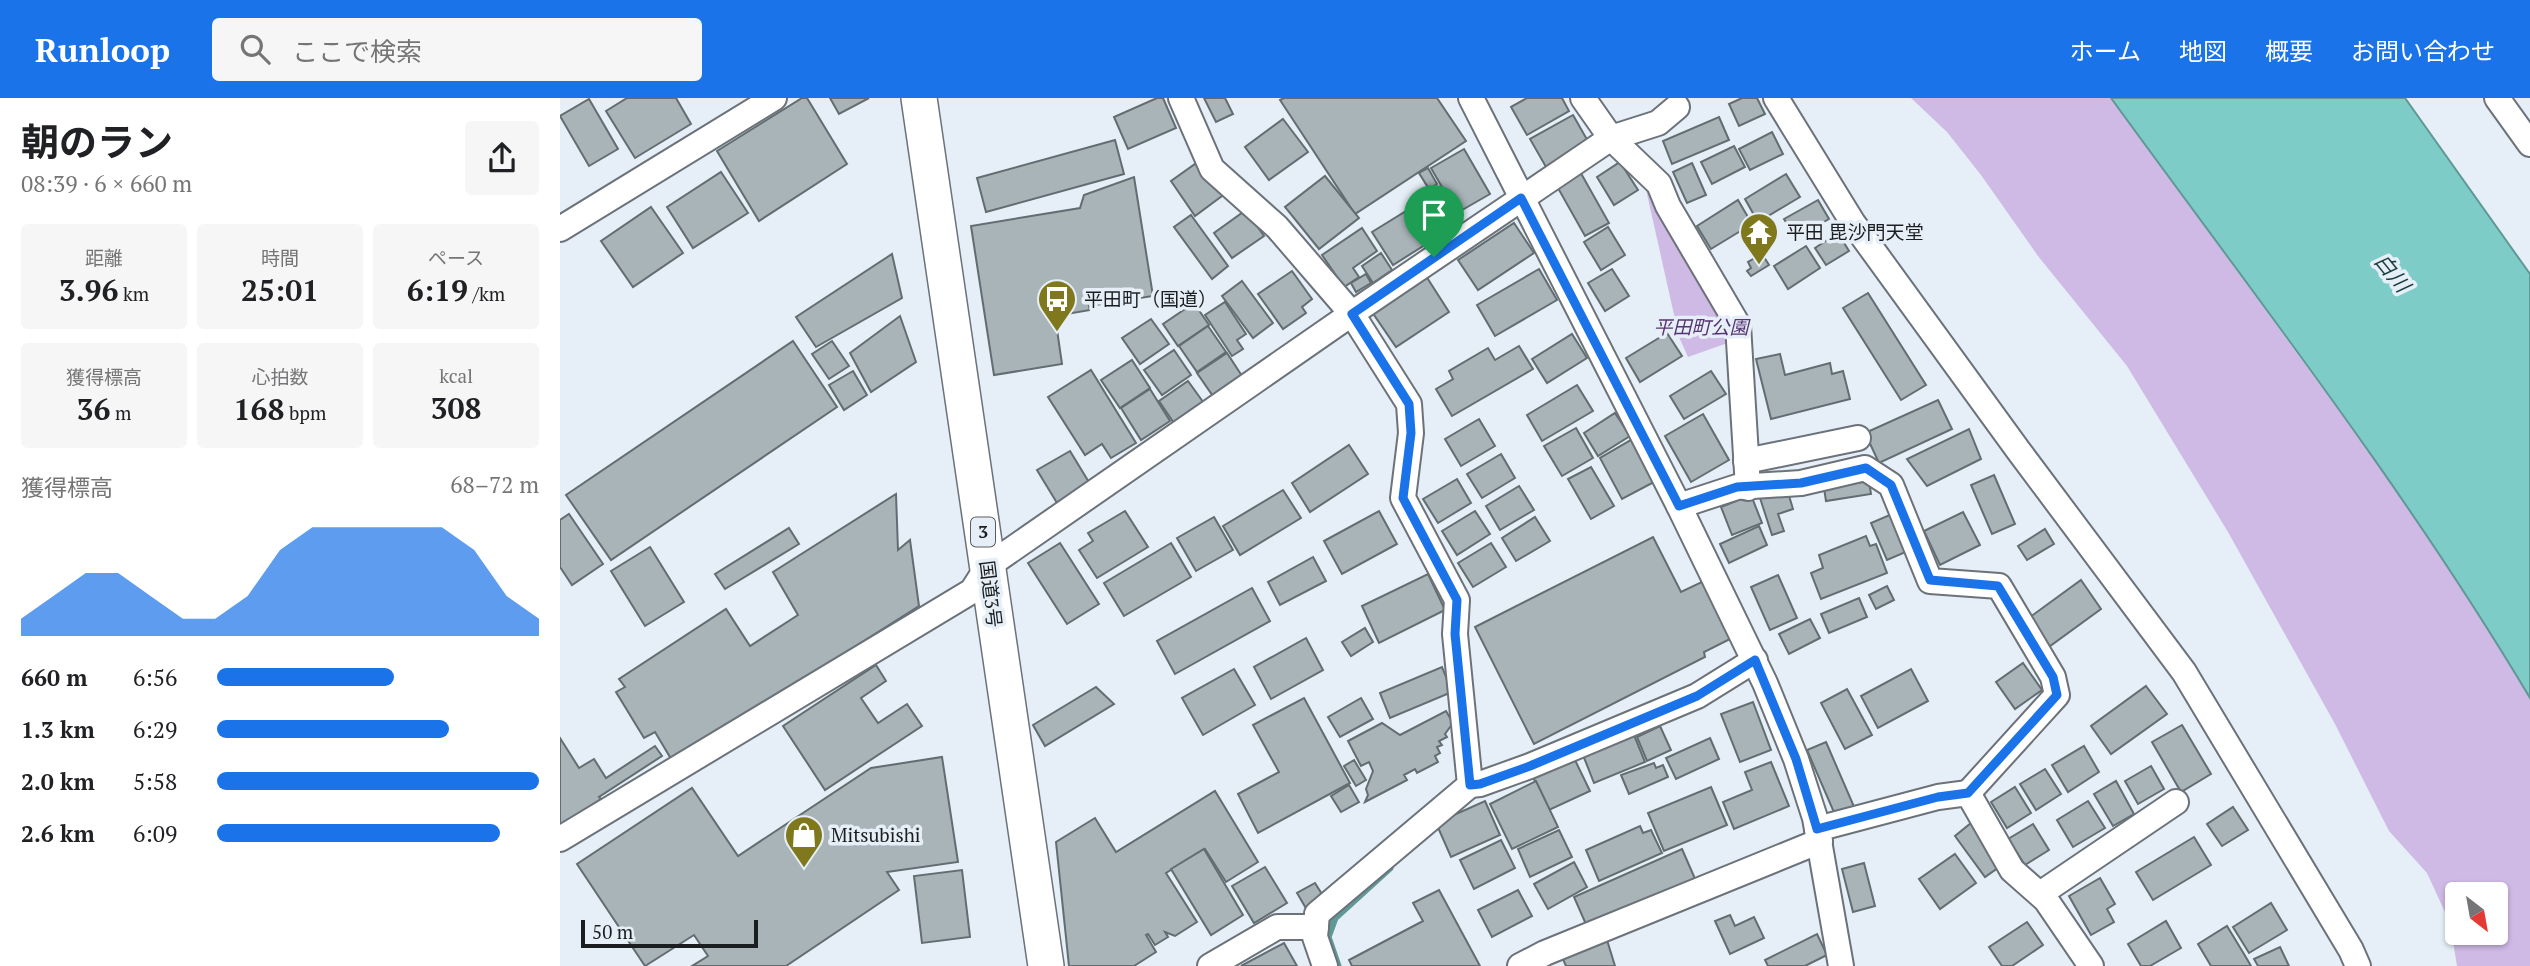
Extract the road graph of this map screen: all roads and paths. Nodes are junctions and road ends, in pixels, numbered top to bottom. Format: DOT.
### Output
graph roads {
  1 [pos="774,98"];
  2 [pos="899,98"];
  3 [pos="919,98"];
  4 [pos="1181,98"];
  5 [pos="1583,98"];
  6 [pos="1776,98"];
  7 [pos="2497,98"];
  8 [pos="1473,99"];
  9 [pos="1677,107"];
  10 [pos="1611,138"];
  11 [pos="2530,144"];
  12 [pos="1521,198"];
  13 [pos="560,229"];
  14 [pos="1352,314"];
  15 [pos="1858,438"];
  16 [pos="1746,461"];
  17 [pos="1748,488"];
  18 [pos="1679,506"];
  19 [pos="980,578"];
  20 [pos="1755,660"];
  21 [pos="1470,785"];
  22 [pos="1968,793"];
  23 [pos="2176,802"];
  24 [pos="1819,835"];
  25 [pos="560,839"];
  26 [pos="2040,894"];
  27 [pos="1316,927"];
  28 [pos="1024,966"];
  29 [pos="1046,966"];
  30 [pos="1210,966"];
  31 [pos="1325,966"];
  32 [pos="1520,966"];
  33 [pos="1841,966"];
  34 [pos="2091,966"];
  35 [pos="2358,966"];
  1 -- 13 [label="street"];
  2 -- 19 [label="highway, 国道3号 / 3"];
  3 -- 19 [label="highway, 国道3号 / 3"];
  4 -- 14 [label="street"];
  5 -- 10 [label="street"];
  6 -- 35 [label="street"];
  7 -- 11 [label="street"];
  8 -- 12 [label="street"];
  9 -- 10 [label="street"];
  10 -- 12 [label="street"];
  10 -- 16 [label="street"];
  12 -- 14 [label="street"];
  12 -- 18 [label="street"];
  14 -- 19 [label="street"];
  14 -- 21 [label="street"];
  15 -- 16 [label="street"];
  16 -- 17 [label="street"];
  17 -- 18 [label="street"];
  17 -- 22 [label="street"];
  18 -- 20 [label="street"];
  19 -- 25 [label="street"];
  19 -- 28 [label="highway, 国道3号 / 3"];
  19 -- 29 [label="highway, 国道3号 / 3"];
  20 -- 21 [label="street"];
  20 -- 24 [label="street"];
  21 -- 27 [label="street"];
  22 -- 24 [label="street"];
  22 -- 26 [label="street"];
  23 -- 26 [label="street"];
  24 -- 32 [label="street"];
  24 -- 33 [label="street"];
  26 -- 34 [label="street"];
  27 -- 30 [label="street"];
  27 -- 31 [label="street"];
}
